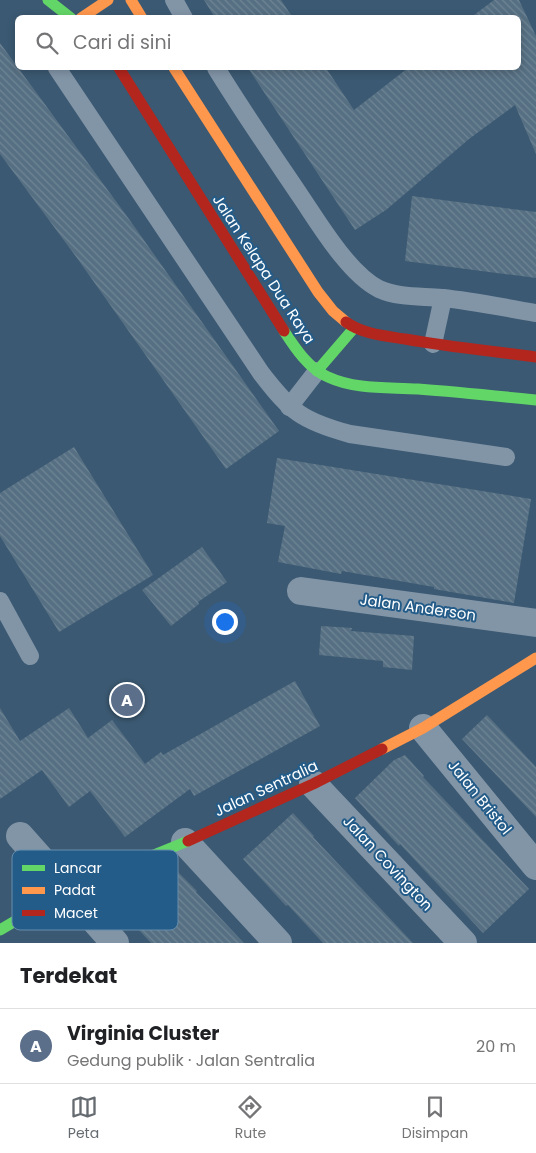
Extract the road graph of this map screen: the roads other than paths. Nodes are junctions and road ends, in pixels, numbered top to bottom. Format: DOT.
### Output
graph roads {
  1 [pos="42,0"];
  2 [pos="48,0"];
  3 [pos="108,0"];
  4 [pos="131,0"];
  5 [pos="174,0"];
  6 [pos="42,15"];
  7 [pos="67,15"];
  8 [pos="86,15"];
  9 [pos="140,15"];
  10 [pos="182,15"];
  11 [pos="58,70"];
  12 [pos="120,70"];
  13 [pos="175,70"];
  14 [pos="217,70"];
  15 [pos="443,298"];
  16 [pos="536,313"];
  17 [pos="354,328"];
  18 [pos="433,344"];
  19 [pos="536,357"];
  20 [pos="317,371"];
  21 [pos="536,400"];
  22 [pos="289,407"];
  23 [pos="506,458"];
  24 [pos="301,591"];
  25 [pos="0,601"];
  26 [pos="536,623"];
  27 [pos="30,656"];
  28 [pos="536,658"];
  29 [pos="423,728"];
  30 [pos="313,784"];
  31 [pos="20,836"];
  32 [pos="184,842"];
  33 [pos="32,850"];
  34 [pos="165,850"];
  35 [pos="536,866"];
  36 [pos="12,923"];
  37 [pos="0,930"];
  38 [pos="103,930"];
  39 [pos="115,943"];
  40 [pos="278,943"];
  41 [pos="463,943"];
  1 -- 6 [label="lane"];
  2 -- 7 [label="main road"];
  3 -- 8 [label="main road"];
  4 -- 9 [label="main road"];
  5 -- 10 [label="lane"];
  11 -- 22 [label="lane"];
  12 -- 20 [label="main road, Jalan Kelapa Dua Raya"];
  13 -- 17 [label="main road"];
  14 -- 15 [label="lane"];
  15 -- 16 [label="lane"];
  15 -- 18 [label="lane"];
  17 -- 18 [label="main road"];
  17 -- 20 [label="main road"];
  18 -- 19 [label="main road"];
  20 -- 21 [label="main road, Jalan Kelapa Dua Raya"];
  20 -- 22 [label="lane"];
  22 -- 23 [label="lane"];
  24 -- 26 [label="street, Jalan Anderson"];
  25 -- 27 [label="lane"];
  28 -- 29 [label="main road, Jalan Sentralia"];
  29 -- 30 [label="main road, Jalan Sentralia"];
  29 -- 35 [label="street, Jalan Bristol"];
  30 -- 32 [label="main road, Jalan Sentralia"];
  30 -- 41 [label="street, Jalan Covington"];
  31 -- 33 [label="street"];
  32 -- 34 [label="main road, Jalan Sentralia"];
  32 -- 40 [label="street"];
  36 -- 37 [label="main road, Jalan Sentralia"];
  38 -- 39 [label="street"];
}
